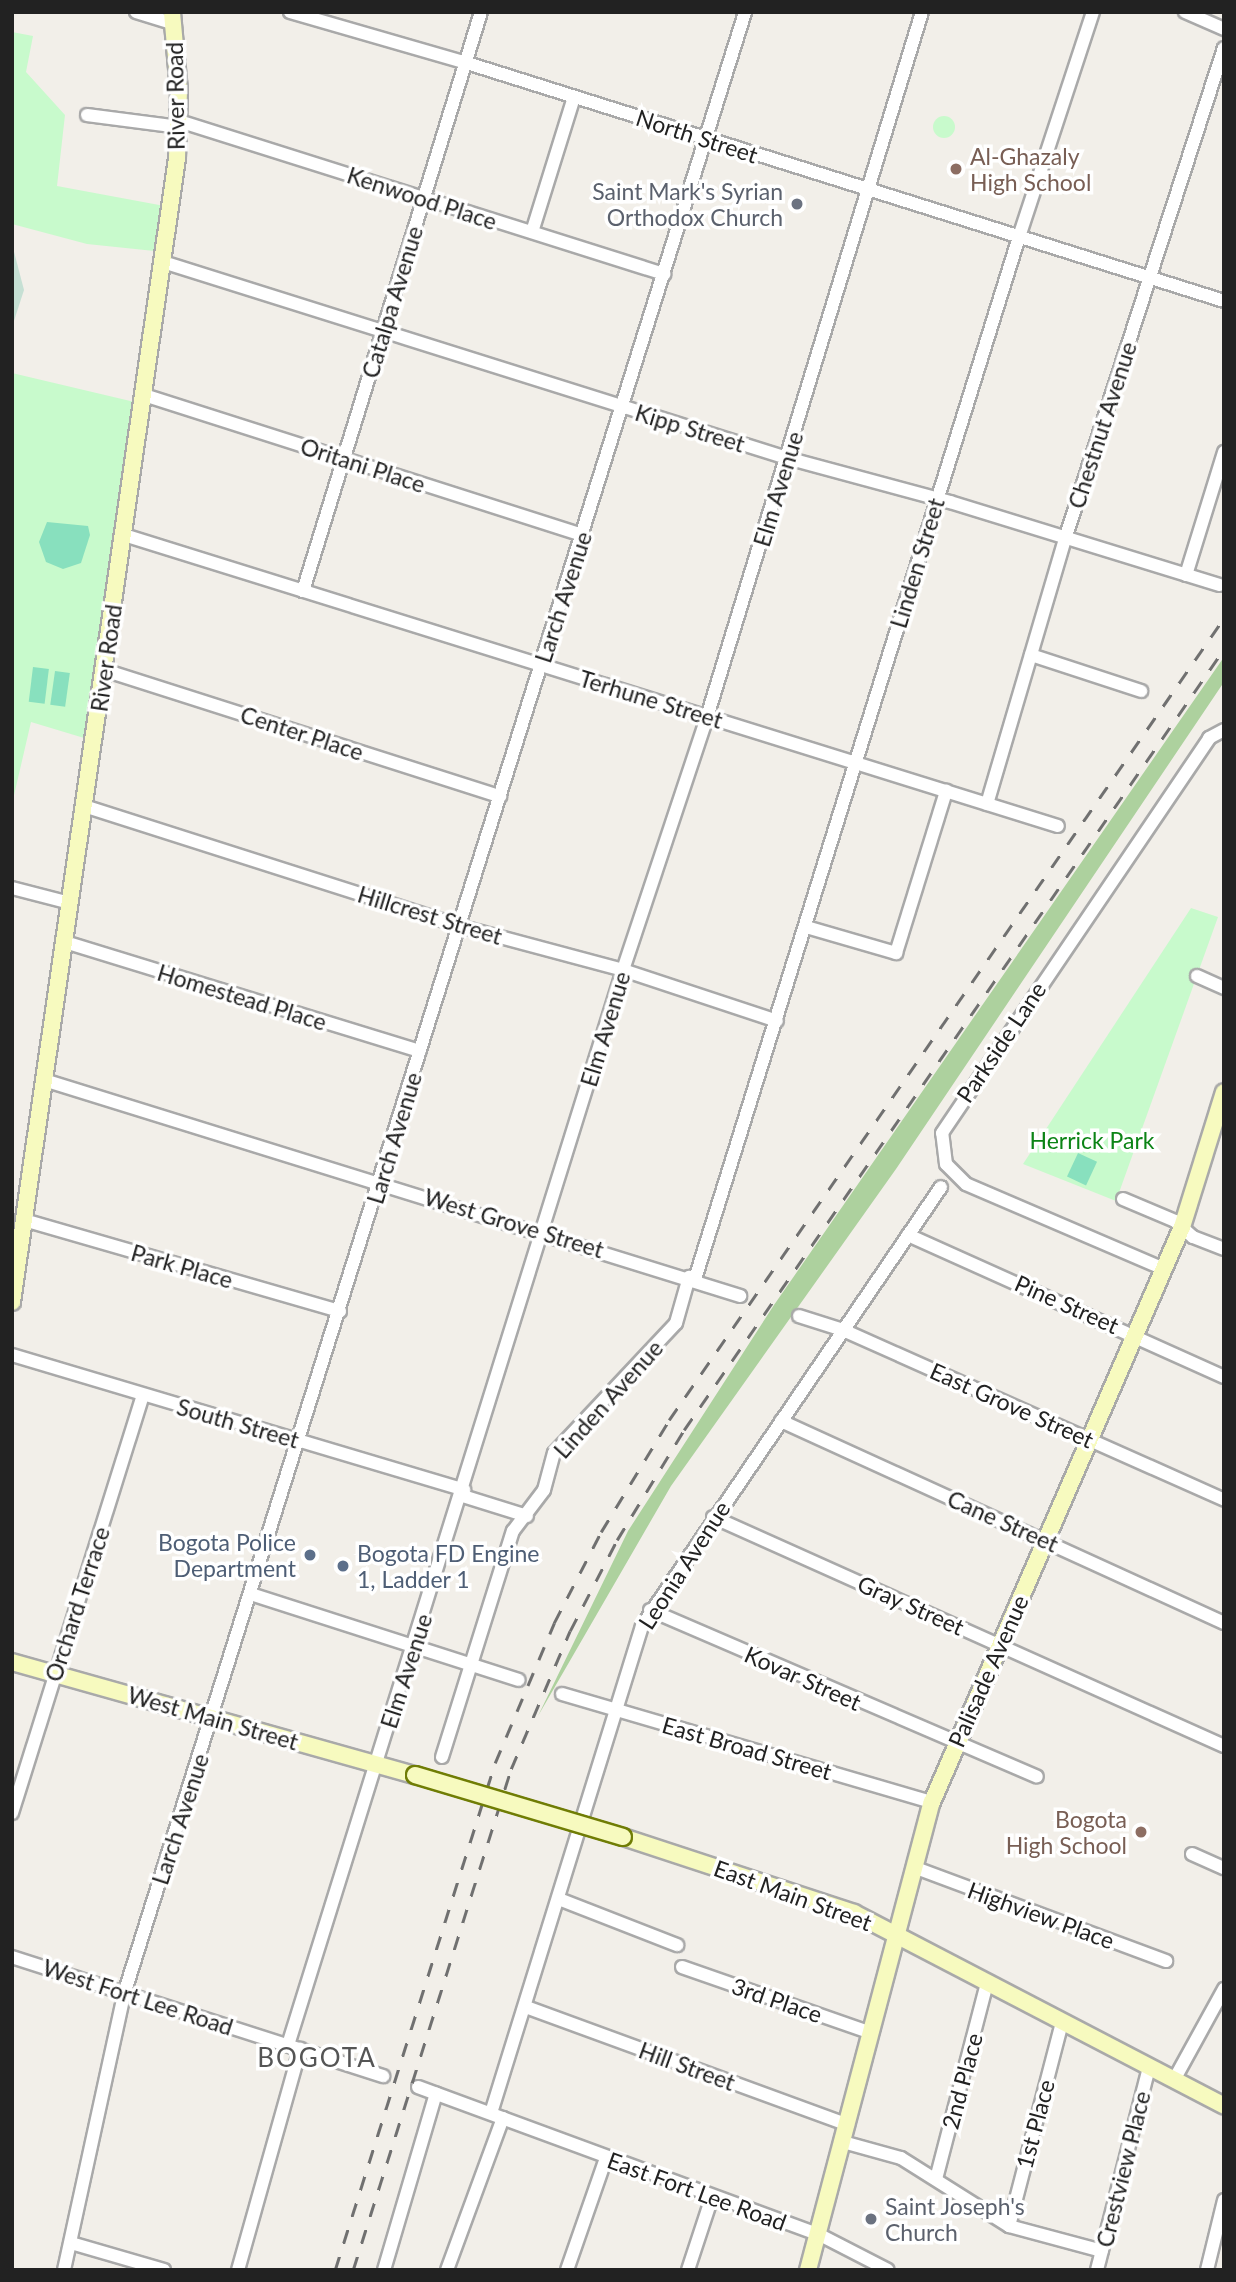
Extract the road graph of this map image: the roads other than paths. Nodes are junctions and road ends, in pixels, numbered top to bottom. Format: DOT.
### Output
graph roads {
  1 [pos="136,12"];
  2 [pos="290,12"];
  3 [pos="481,12"];
  4 [pos="922,12"];
  5 [pos="1093,12"];
  6 [pos="1185,12"];
  7 [pos="741,13"];
  8 [pos="172,17"];
  9 [pos="1224,29"];
  10 [pos="1224,48"];
  11 [pos="467,63"];
  12 [pos="574,97"];
  13 [pos="87,115"];
  14 [pos="179,124"];
  15 [pos="704,139"];
  16 [pos="866,190"];
  17 [pos="424,198"];
  18 [pos="532,232"];
  19 [pos="1019,237"];
  20 [pos="163,262"];
  21 [pos="664,274"];
  22 [pos="1149,277"];
  23 [pos="1224,301"];
  24 [pos="383,331"];
  25 [pos="144,396"];
  26 [pos="623,407"];
  27 [pos="1224,452"];
  28 [pos="787,458"];
  29 [pos="344,459"];
  30 [pos="937,498"];
  31 [pos="124,535"];
  32 [pos="583,535"];
  33 [pos="1065,539"];
  34 [pos="1186,575"];
  35 [pos="1219,585"];
  36 [pos="303,591"];
  37 [pos="1031,654"];
  38 [pos="542,665"];
  39 [pos="104,670"];
  40 [pos="1141,691"];
  41 [pos="707,717"];
  42 [pos="1224,730"];
  43 [pos="857,763"];
  44 [pos="946,790"];
  45 [pos="500,796"];
  46 [pos="987,804"];
  47 [pos="84,806"];
  48 [pos="1058,826"];
  49 [pos="12,888"];
  50 [pos="70,903"];
  51 [pos="459,926"];
  52 [pos="806,927"];
  53 [pos="65,942"];
  54 [pos="623,970"];
  55 [pos="1197,976"];
  56 [pos="1224,988"];
  57 [pos="777,1021"];
  58 [pos="420,1051"];
  59 [pos="44,1080"];
  60 [pos="1224,1092"];
  61 [pos="748,1116"];
  62 [pos="1220,1117"];
  63 [pos="380,1182"];
  64 [pos="941,1187"];
  65 [pos="1122,1199"];
  66 [pos="24,1220"];
  67 [pos="1182,1227"];
  68 [pos="544,1232"];
  69 [pos="908,1235"];
  70 [pos="16,1245"];
  71 [pos="1224,1249"];
  72 [pos="1164,1269"];
  73 [pos="692,1278"];
  74 [pos="740,1296"];
  75 [pos="12,1302"];
  76 [pos="340,1311"];
  77 [pos="799,1316"];
  78 [pos="843,1330"];
  79 [pos="1136,1335"];
  80 [pos="12,1355"];
  81 [pos="1224,1377"];
  82 [pos="144,1396"];
  83 [pos="781,1421"];
  84 [pos="1090,1439"];
  85 [pos="299,1440"];
  86 [pos="463,1493"];
  87 [pos="1224,1500"];
  88 [pos="527,1516"];
  89 [pos="713,1517"];
  90 [pos="1044,1539"];
  91 [pos="251,1594"];
  92 [pos="650,1610"];
  93 [pos="1224,1623"];
  94 [pos="1000,1644"];
  95 [pos="414,1645"];
  96 [pos="469,1661"];
  97 [pos="12,1662"];
  98 [pos="54,1674"];
  99 [pos="519,1680"];
  100 [pos="562,1694"];
  101 [pos="615,1709"];
  102 [pos="212,1718"];
  103 [pos="956,1745"];
  104 [pos="1224,1746"];
  105 [pos="442,1757"];
  106 [pos="376,1764"];
  107 [pos="415,1774"];
  108 [pos="1037,1777"];
  109 [pos="932,1802"];
  110 [pos="12,1813"];
  111 [pos="1192,1854"];
  112 [pos="916,1868"];
  113 [pos="1224,1868"];
  114 [pos="559,1899"];
  115 [pos="898,1936"];
  116 [pos="677,1945"];
  117 [pos="12,1958"];
  118 [pos="1166,1961"];
  119 [pos="682,1967"];
  120 [pos="987,1983"];
  121 [pos="1224,1989"];
  122 [pos="125,1991"];
  123 [pos="526,2007"];
  124 [pos="1062,2022"];
  125 [pos="872,2033"];
  126 [pos="294,2047"];
  127 [pos="1149,2068"];
  128 [pos="383,2076"];
  129 [pos="1174,2080"];
  130 [pos="418,2087"];
  131 [pos="436,2093"];
  132 [pos="1224,2106"];
  133 [pos="497,2116"];
  134 [pos="846,2133"];
  135 [pos="606,2158"];
  136 [pos="936,2179"];
  137 [pos="712,2197"];
  138 [pos="1224,2200"];
  139 [pos="1009,2226"];
  140 [pos="820,2235"];
  141 [pos="71,2243"];
  142 [pos="1102,2251"];
  143 [pos="870,2264"];
  144 [pos="64,2270"];
  145 [pos="164,2270"];
  146 [pos="238,2270"];
  147 [pos="384,2270"];
  148 [pos="447,2270"];
  149 [pos="567,2270"];
  150 [pos="688,2270"];
  151 [pos="808,2270"];
  152 [pos="888,2270"];
  153 [pos="1097,2270"];
  154 [pos="1207,2270"];
  1 -- 8 [label="street"];
  2 -- 11 [label="street, North Street"];
  3 -- 11 [label="street, Catalpa Avenue"];
  4 -- 16 [label="street, Elm Avenue"];
  5 -- 19 [label="street, Linden Street"];
  6 -- 9 [label="street"];
  7 -- 15 [label="street, Larch Avenue"];
  8 -- 14 [label="main road, River Road"];
  10 -- 22 [label="street, Chestnut Avenue"];
  11 -- 12 [label="street, North Street"];
  11 -- 17 [label="street, Catalpa Avenue"];
  12 -- 15 [label="street, North Street"];
  12 -- 18 [label="street"];
  13 -- 14 [label="street, Kenwood Place"];
  14 -- 17 [label="street, Kenwood Place"];
  14 -- 20 [label="main road, River Road"];
  15 -- 16 [label="street, North Street"];
  15 -- 21 [label="street, Larch Avenue"];
  16 -- 19 [label="street, North Street"];
  16 -- 28 [label="street, Elm Avenue"];
  17 -- 18 [label="street, Kenwood Place"];
  17 -- 24 [label="street, Catalpa Avenue"];
  18 -- 21 [label="street, Kenwood Place"];
  19 -- 22 [label="street, North Street"];
  19 -- 30 [label="street, Linden Street"];
  20 -- 24 [label="street, Kipp Street"];
  20 -- 25 [label="main road, River Road"];
  21 -- 26 [label="street, Larch Avenue"];
  22 -- 23 [label="street, North Street"];
  22 -- 33 [label="street, Chestnut Avenue"];
  24 -- 26 [label="street, Kipp Street"];
  24 -- 29 [label="street, Catalpa Avenue"];
  25 -- 29 [label="street, Oritani Place"];
  25 -- 31 [label="main road, River Road"];
  26 -- 28 [label="street, Kipp Street"];
  26 -- 32 [label="street, Larch Avenue"];
  27 -- 34 [label="street"];
  28 -- 30 [label="street, Kipp Street"];
  28 -- 41 [label="street, Elm Avenue"];
  29 -- 32 [label="street, Oritani Place"];
  29 -- 36 [label="street, Catalpa Avenue"];
  30 -- 33 [label="street, Kipp Street"];
  30 -- 43 [label="street, Linden Street"];
  31 -- 36 [label="street, Terhune Street"];
  31 -- 39 [label="main road, River Road"];
  32 -- 38 [label="street, Larch Avenue"];
  33 -- 34 [label="street, Kipp Street"];
  33 -- 37 [label="street, Chestnut Avenue"];
  34 -- 35 [label="street, Kipp Street"];
  36 -- 38 [label="street, Terhune Street"];
  37 -- 40 [label="street"];
  37 -- 46 [label="street, Chestnut Avenue"];
  38 -- 41 [label="street, Terhune Street"];
  38 -- 45 [label="street, Larch Avenue"];
  39 -- 45 [label="street, Center Place"];
  39 -- 47 [label="main road, River Road"];
  41 -- 43 [label="street, Terhune Street"];
  41 -- 54 [label="street, Elm Avenue"];
  42 -- 72 [label="street, Parkside Lane"];
  43 -- 44 [label="street, Terhune Street"];
  43 -- 52 [label="street, Linden Street"];
  44 -- 46 [label="street, Terhune Street"];
  44 -- 52 [label="street"];
  45 -- 51 [label="street, Larch Avenue"];
  46 -- 48 [label="street, Terhune Street"];
  47 -- 50 [label="main road, River Road"];
  47 -- 51 [label="street, Hillcrest Street"];
  49 -- 50 [label="street"];
  50 -- 53 [label="main road, River Road"];
  51 -- 54 [label="street, Hillcrest Street"];
  51 -- 58 [label="street, Larch Avenue"];
  52 -- 57 [label="street, Linden Street"];
  53 -- 58 [label="street, Homestead Place"];
  53 -- 59 [label="main road, River Road"];
  54 -- 57 [label="street, Hillcrest Street"];
  54 -- 68 [label="street, Elm Avenue"];
  55 -- 56 [label="street"];
  57 -- 61 [label="street, Linden Street"];
  58 -- 63 [label="street, Larch Avenue"];
  59 -- 63 [label="street, West Grove Street"];
  59 -- 66 [label="main road, River Road"];
  60 -- 62 [label="main road, Palisade Avenue"];
  61 -- 73 [label="street, Linden Avenue"];
  62 -- 67 [label="main road, Palisade Avenue"];
  63 -- 68 [label="street, West Grove Street"];
  63 -- 76 [label="street, Larch Avenue"];
  64 -- 69 [label="street, Leonia Avenue"];
  65 -- 67 [label="street"];
  66 -- 70 [label="main road, River Road"];
  66 -- 76 [label="street, Park Place"];
  67 -- 71 [label="street"];
  67 -- 72 [label="main road, Palisade Avenue"];
  68 -- 73 [label="street, West Grove Street"];
  68 -- 86 [label="street, Elm Avenue"];
  69 -- 78 [label="street, Leonia Avenue"];
  69 -- 79 [label="street, Pine Street"];
  70 -- 75 [label="main road, River Road"];
  72 -- 79 [label="main road, Palisade Avenue"];
  73 -- 74 [label="street, West Grove Street"];
  73 -- 88 [label="street, Linden Avenue"];
  76 -- 85 [label="street, Larch Avenue"];
  77 -- 78 [label="street, East Grove Street"];
  78 -- 83 [label="street, Leonia Avenue"];
  78 -- 84 [label="street, East Grove Street"];
  79 -- 81 [label="street, Pine Street"];
  79 -- 84 [label="main road, Palisade Avenue"];
  80 -- 82 [label="street, South Street"];
  82 -- 85 [label="street, South Street"];
  82 -- 98 [label="street, Orchard Terrace"];
  83 -- 89 [label="street, Leonia Avenue"];
  83 -- 90 [label="street, Cane Street"];
  84 -- 87 [label="street, East Grove Street"];
  84 -- 90 [label="main road, Palisade Avenue"];
  85 -- 86 [label="street, South Street"];
  85 -- 91 [label="street, Larch Avenue"];
  86 -- 88 [label="street, South Street"];
  86 -- 95 [label="street, Elm Avenue"];
  88 -- 96 [label="street, Linden Avenue"];
  89 -- 92 [label="street, Leonia Avenue"];
  89 -- 94 [label="street, Gray Street"];
  90 -- 93 [label="street, Cane Street"];
  90 -- 94 [label="main road, Palisade Avenue"];
  91 -- 95 [label="street"];
  91 -- 102 [label="street, Larch Avenue"];
  92 -- 101 [label="street, Leonia Avenue"];
  92 -- 103 [label="street, Kovar Street"];
  94 -- 103 [label="main road, Palisade Avenue"];
  94 -- 104 [label="street, Gray Street"];
  95 -- 96 [label="street"];
  95 -- 106 [label="street, Elm Avenue"];
  96 -- 99 [label="street"];
  96 -- 105 [label="street, Linden Avenue"];
  97 -- 98 [label="main road, West Main Street"];
  98 -- 102 [label="main road, West Main Street"];
  98 -- 110 [label="street, Orchard Terrace"];
  100 -- 101 [label="street, East Broad Street"];
  101 -- 109 [label="street, East Broad Street"];
  101 -- 114 [label="street, Leonia Avenue"];
  102 -- 106 [label="main road, West Main Street"];
  102 -- 122 [label="street, Larch Avenue"];
  103 -- 108 [label="street, Kovar Street"];
  103 -- 109 [label="main road, Palisade Avenue"];
  106 -- 107 [label="main road, West Main Street"];
  106 -- 126 [label="street, Elm Avenue"];
  107 -- 115 [label="main road, East Main Street, bridge"];
  109 -- 112 [label="main road, Palisade Avenue"];
  111 -- 113 [label="street"];
  112 -- 115 [label="main road, Palisade Avenue"];
  112 -- 118 [label="street, Highview Place"];
  114 -- 116 [label="street"];
  114 -- 123 [label="street, Leonia Avenue"];
  115 -- 120 [label="main road, East Main Street"];
  115 -- 125 [label="main road, Palisade Avenue"];
  117 -- 122 [label="street, West Fort Lee Road"];
  119 -- 125 [label="street, 3rd Place"];
  120 -- 124 [label="main road, East Main Street"];
  120 -- 136 [label="street, 2nd Place"];
  121 -- 129 [label="street"];
  122 -- 126 [label="street, West Fort Lee Road"];
  122 -- 141 [label="street, Larch Avenue"];
  123 -- 133 [label="street, Leonia Avenue"];
  123 -- 134 [label="street, Hill Street"];
  124 -- 127 [label="main road, East Main Street"];
  124 -- 139 [label="street, 1st Place"];
  125 -- 134 [label="main road, Palisade Avenue"];
  126 -- 128 [label="street, West Fort Lee Road"];
  126 -- 146 [label="street, Elm Avenue"];
  127 -- 129 [label="main road, East Main Street"];
  127 -- 142 [label="street, Crestview Place"];
  129 -- 132 [label="main road, East Main Street"];
  130 -- 131 [label="street"];
  131 -- 133 [label="street, East Fort Lee Road"];
  131 -- 147 [label="street"];
  133 -- 135 [label="street, East Fort Lee Road"];
  133 -- 148 [label="street, Leonia Avenue"];
  134 -- 136 [label="street, Hill Street"];
  134 -- 140 [label="main road, Palisade Avenue"];
  135 -- 137 [label="street, East Fort Lee Road"];
  135 -- 149 [label="street"];
  136 -- 139 [label="street, Hill Street"];
  137 -- 140 [label="street, East Fort Lee Road"];
  137 -- 150 [label="street"];
  138 -- 154 [label="street"];
  139 -- 142 [label="street, Hill Street"];
  140 -- 143 [label="street, East Fort Lee Road"];
  140 -- 151 [label="main road, Palisade Avenue"];
  141 -- 144 [label="street, Larch Avenue"];
  141 -- 145 [label="street"];
  142 -- 153 [label="street, Crestview Place"];
  143 -- 152 [label="street, East Fort Lee Road"];
}
